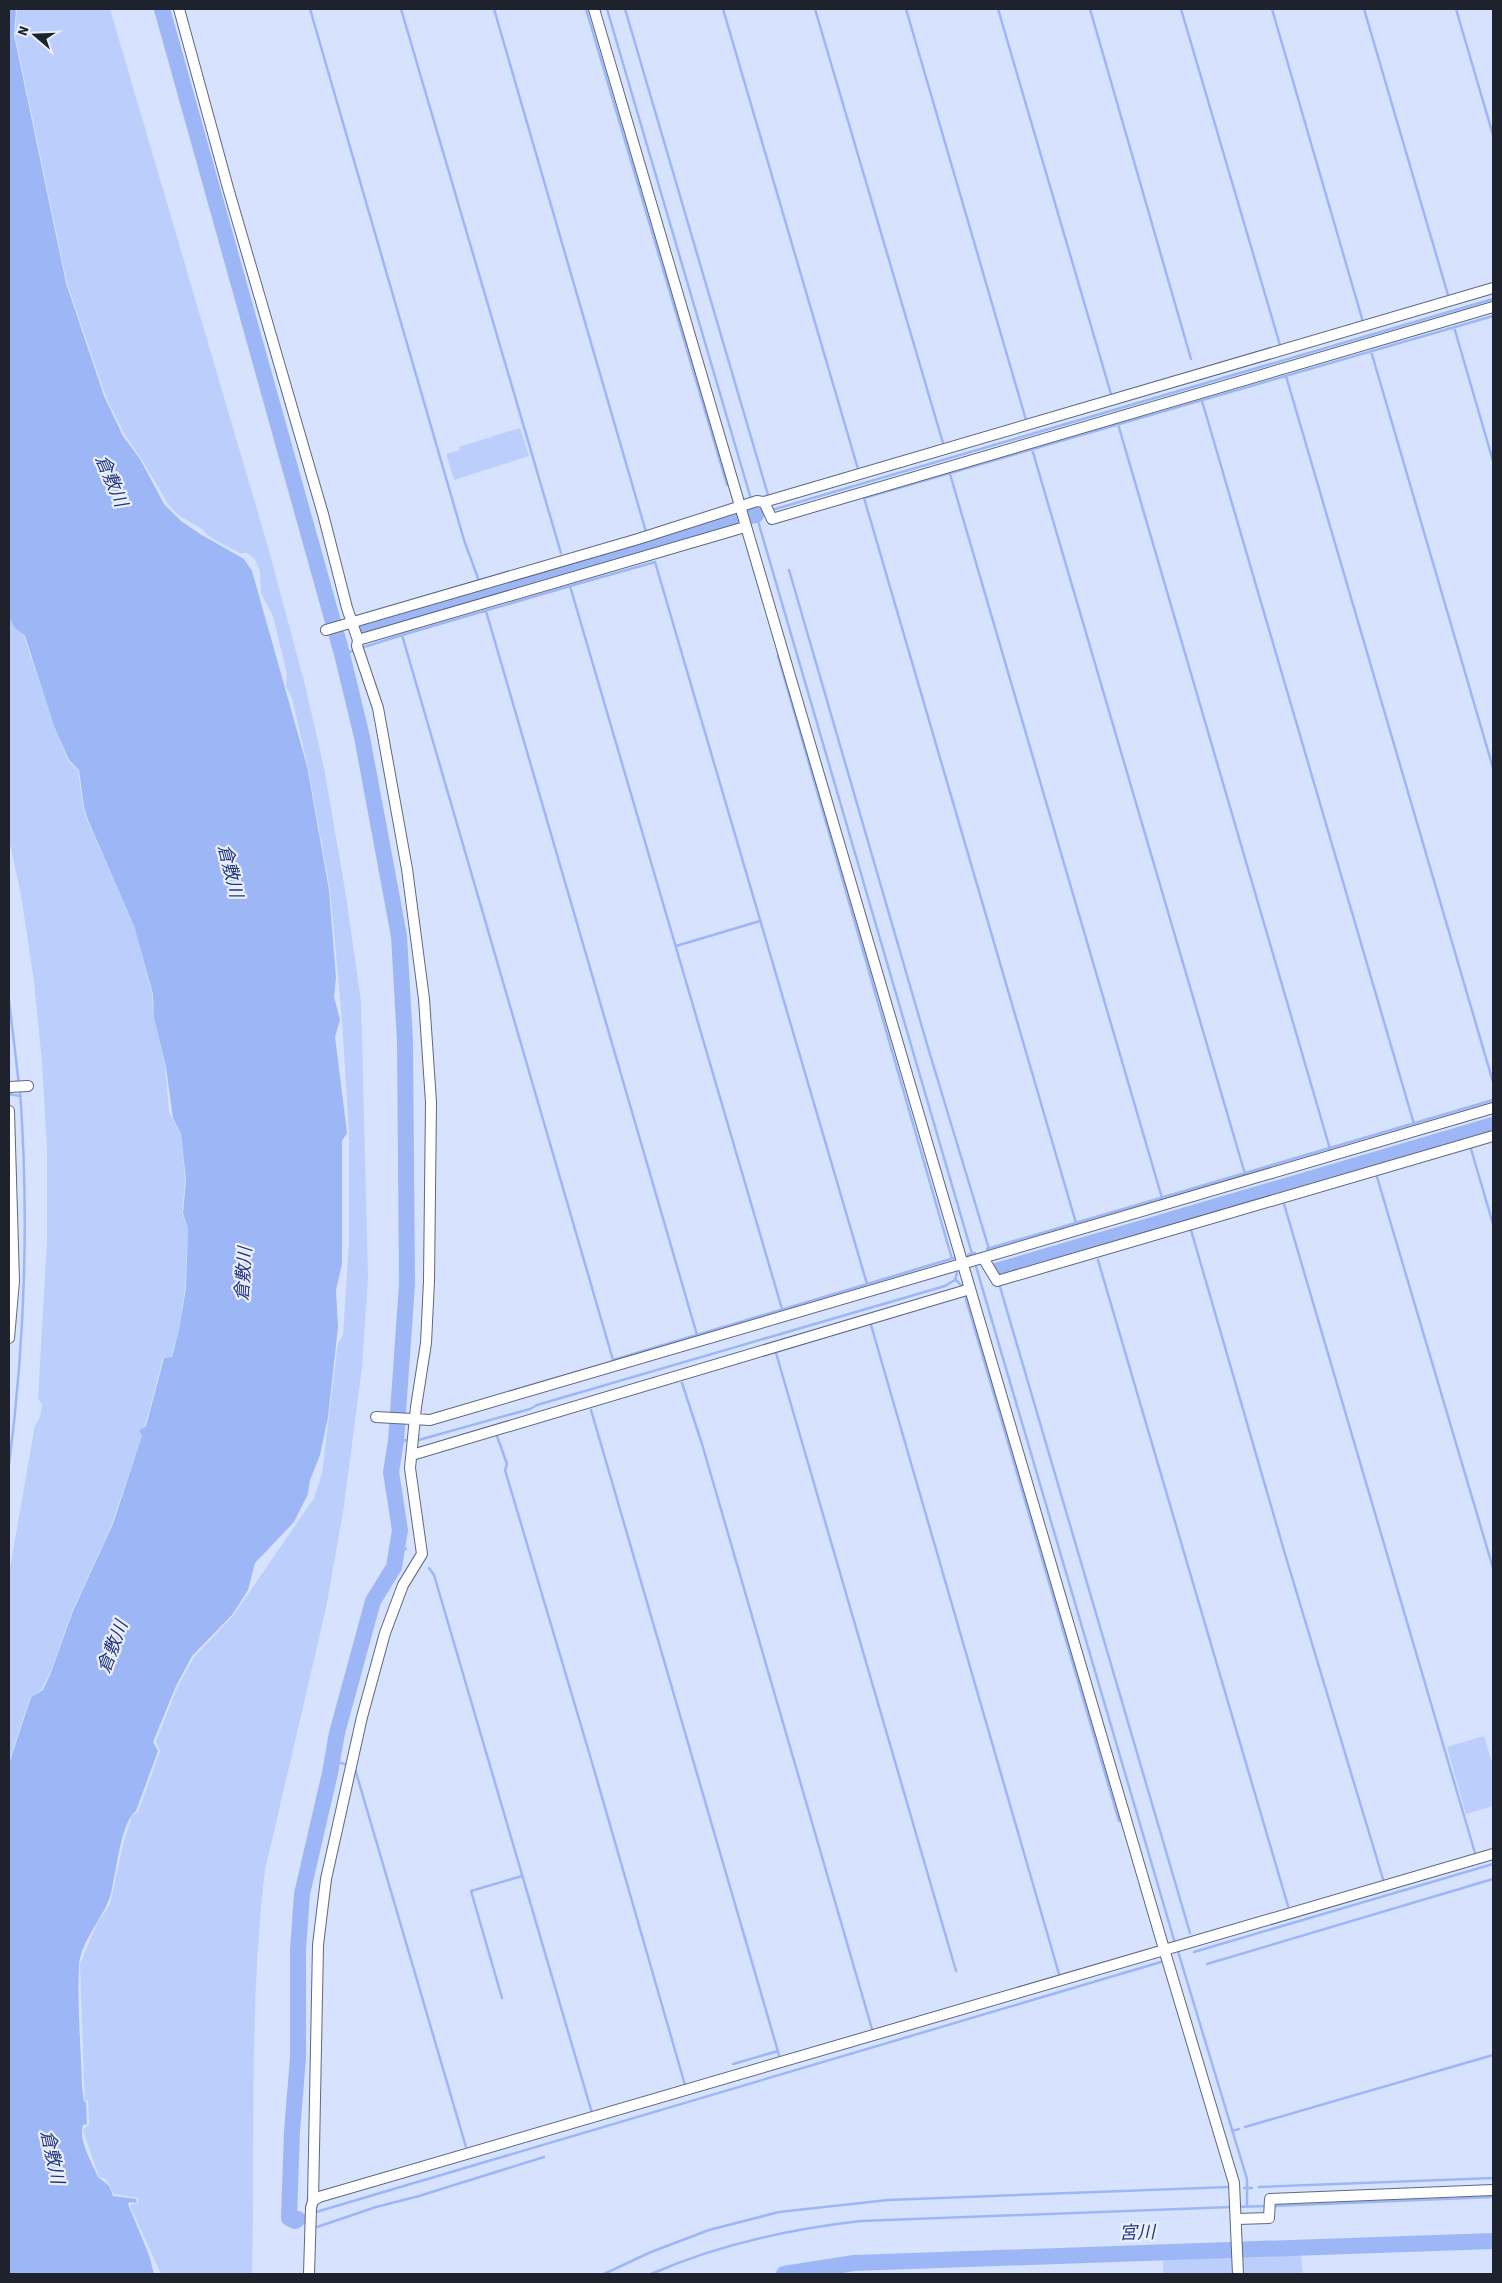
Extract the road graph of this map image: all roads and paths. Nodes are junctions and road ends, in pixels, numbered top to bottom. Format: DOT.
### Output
graph roads {
  1 [pos="179,9"];
  2 [pos="594,9"];
  3 [pos="1493,288"];
  4 [pos="1493,307"];
  5 [pos="752,504"];
  6 [pos="745,527"];
  7 [pos="347,623"];
  8 [pos="326,630"];
  9 [pos="358,645"];
  10 [pos="1493,1108"];
  11 [pos="9,1111"];
  12 [pos="1493,1136"];
  13 [pos="973,1260"];
  14 [pos="970,1290"];
  15 [pos="9,1338"];
  16 [pos="381,1416"];
  17 [pos="413,1419"];
  18 [pos="413,1446"];
  19 [pos="1493,1854"];
  20 [pos="1172,1947"];
  21 [pos="1493,2190"];
  22 [pos="313,2201"];
  23 [pos="1237,2213"];
  24 [pos="309,2274"];
  25 [pos="1238,2274"];
  1 -- 7 [label="street"];
  2 -- 5 [label="street"];
  3 -- 5 [label="street"];
  4 -- 5 [label="street"];
  5 -- 6 [label="street"];
  5 -- 7 [label="street"];
  6 -- 9 [label="street"];
  6 -- 13 [label="street"];
  7 -- 8 [label="street"];
  7 -- 9 [label="street"];
  9 -- 17 [label="street"];
  10 -- 13 [label="street"];
  11 -- 15 [label="street"];
  12 -- 13 [label="street"];
  13 -- 14 [label="street"];
  13 -- 17 [label="street"];
  14 -- 18 [label="street"];
  14 -- 20 [label="street"];
  16 -- 17 [label="street"];
  17 -- 18 [label="street"];
  18 -- 22 [label="street"];
  19 -- 20 [label="street"];
  20 -- 22 [label="street"];
  20 -- 23 [label="street"];
  21 -- 23 [label="street"];
  22 -- 24 [label="street"];
  23 -- 25 [label="street"];
}
